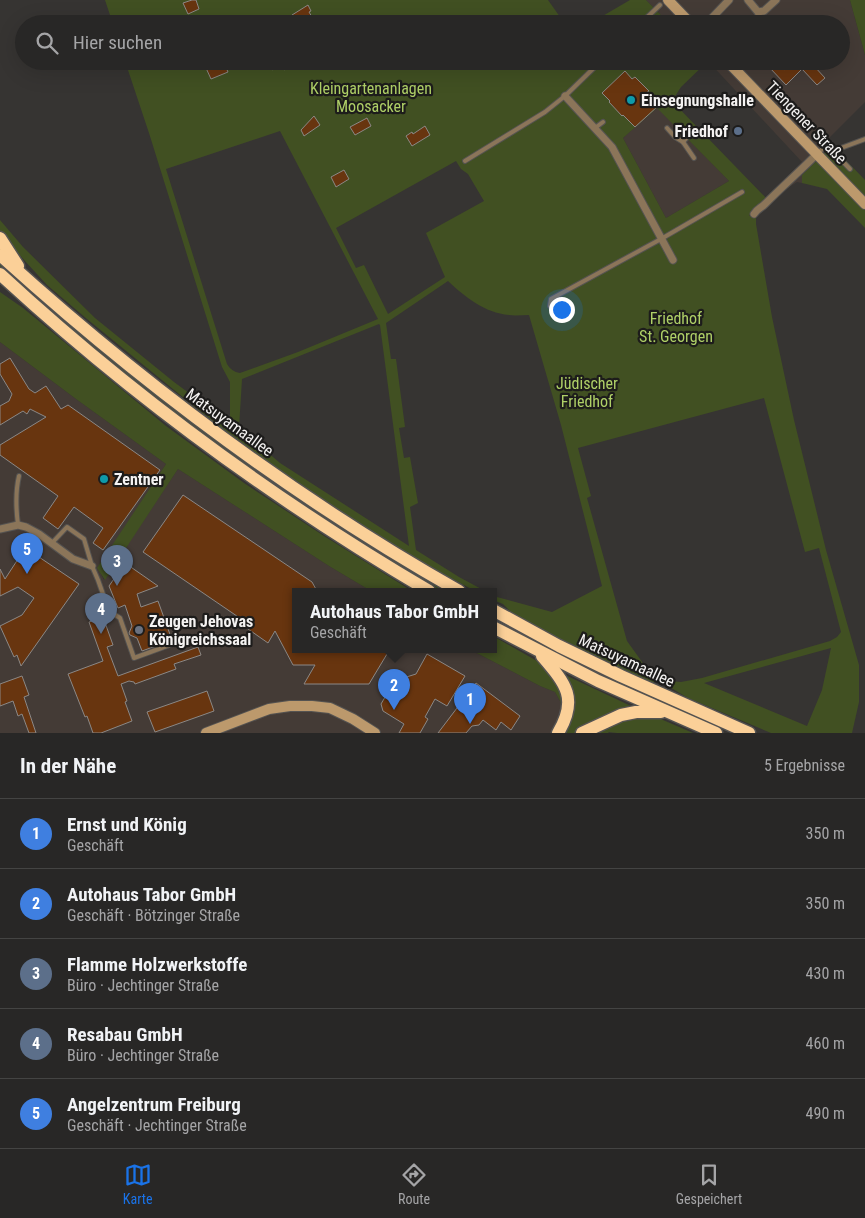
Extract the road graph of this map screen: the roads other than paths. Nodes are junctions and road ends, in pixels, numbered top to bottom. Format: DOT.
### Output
graph roads {
  1 [pos="729,0"];
  2 [pos="748,0"];
  3 [pos="776,0"];
  4 [pos="670,2"];
  5 [pos="758,11"];
  6 [pos="652,15"];
  7 [pos="682,15"];
  8 [pos="715,15"];
  9 [pos="757,15"];
  10 [pos="592,70"];
  11 [pos="736,70"];
  12 [pos="565,96"];
  13 [pos="602,122"];
  14 [pos="596,128"];
  15 [pos="667,128"];
  16 [pos="690,134"];
  17 [pos="865,139"];
  18 [pos="682,142"];
  19 [pos="833,151"];
  20 [pos="817,154"];
  21 [pos="694,158"];
  22 [pos="464,161"];
  23 [pos="850,169"];
  24 [pos="742,192"];
  25 [pos="865,204"];
  26 [pos="754,214"];
  27 [pos="0,238"];
  28 [pos="661,239"];
  29 [pos="0,255"];
  30 [pos="673,260"];
  31 [pos="0,274"];
  32 [pos="28,280"];
  33 [pos="0,287"];
  34 [pos="29,300"];
  35 [pos="560,319"];
  36 [pos="19,476"];
  37 [pos="18,525"];
  38 [pos="0,529"];
  39 [pos="52,543"];
  40 [pos="92,566"];
  41 [pos="425,588"];
  42 [pos="454,588"];
  43 [pos="497,612"];
  44 [pos="497,629"];
  45 [pos="186,639"];
  46 [pos="537,650"];
  47 [pos="666,712"];
  48 [pos="206,733"];
  49 [pos="376,733"];
  50 [pos="558,733"];
  51 [pos="582,733"];
  52 [pos="716,733"];
  53 [pos="750,733"];
  1 -- 8 [label="street"];
  2 -- 5 [label="street"];
  3 -- 5 [label="street"];
  4 -- 6 [label="lane"];
  4 -- 7 [label="street"];
  5 -- 9 [label="lane"];
  10 -- 12 [label="lane"];
  11 -- 20 [label="street, Tiengener Straße"];
  12 -- 14 [label="street"];
  12 -- 22 [label="lane"];
  13 -- 14 [label="lane"];
  14 -- 28 [label="street"];
  15 -- 18 [label="lane"];
  16 -- 18 [label="lane"];
  17 -- 19 [label="lane"];
  18 -- 21 [label="lane"];
  19 -- 20 [label="lane"];
  19 -- 23 [label="lane"];
  20 -- 25 [label="street, Tiengener Straße"];
  20 -- 26 [label="street"];
  24 -- 28 [label="lane"];
  27 -- 32 [label="highway"];
  28 -- 30 [label="street"];
  28 -- 35 [label="lane"];
  29 -- 32 [label="highway, Matsuyamaallee"];
  31 -- 34 [label="highway, Matsuyamaallee"];
  32 -- 42 [label="highway, Matsuyamaallee"];
  33 -- 34 [label="highway"];
  34 -- 41 [label="highway, Matsuyamaallee"];
  36 -- 37 [label="lane"];
  37 -- 38 [label="street"];
  37 -- 39 [label="street"];
  39 -- 40 [label="street"];
  39 -- 40 [label="lane"];
  40 -- 45 [label="lane"];
  43 -- 53 [label="highway, Matsuyamaallee"];
  44 -- 46 [label="highway, Matsuyamaallee"];
  46 -- 47 [label="highway, Matsuyamaallee"];
  46 -- 50 [label="highway"];
  47 -- 51 [label="highway"];
  47 -- 52 [label="highway, Matsuyamaallee"];
  48 -- 49 [label="street"];
}
